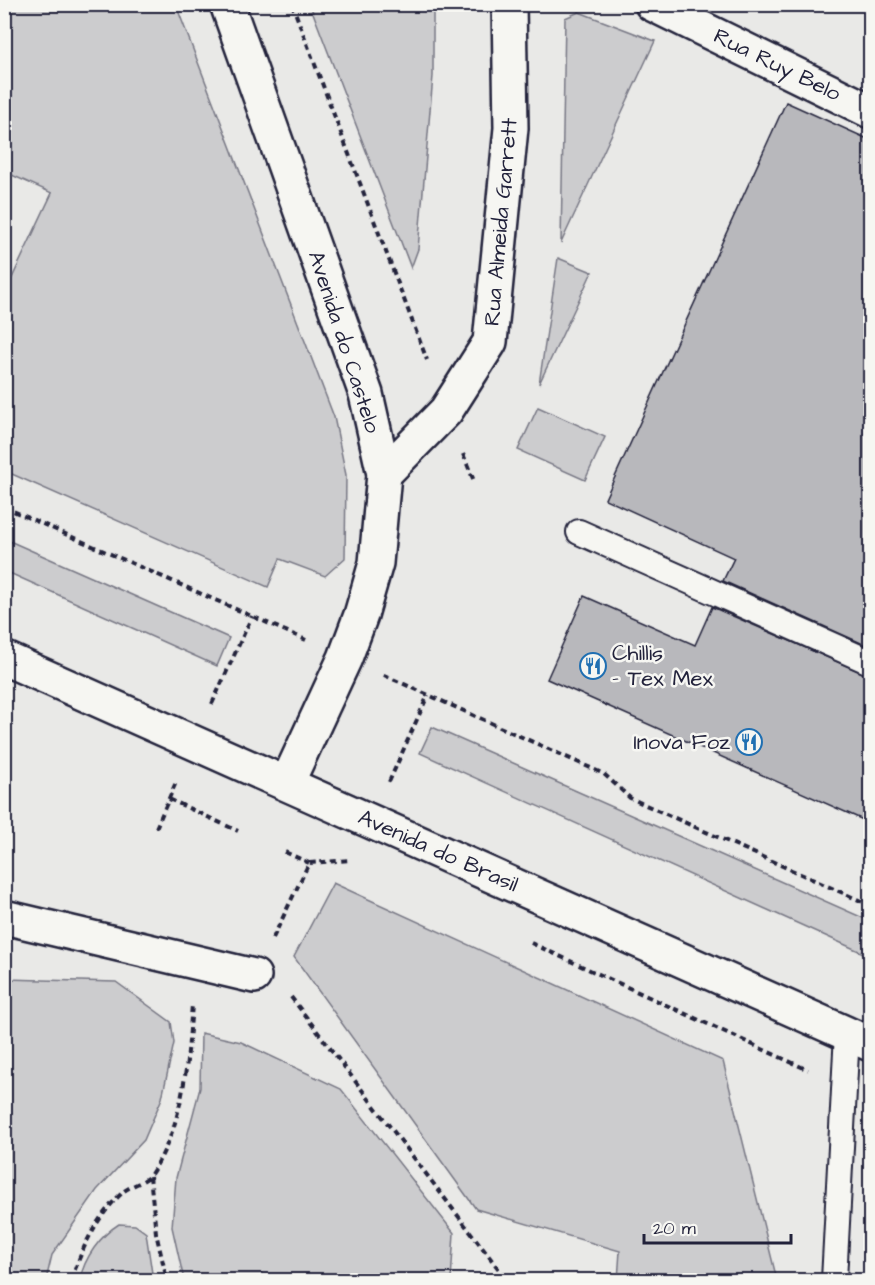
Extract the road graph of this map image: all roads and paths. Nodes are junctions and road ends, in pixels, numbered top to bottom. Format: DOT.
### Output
graph roads {
  1 [pos="227,4"];
  2 [pos="292,4"];
  3 [pos="509,4"];
  4 [pos="652,4"];
  5 [pos="870,111"];
  6 [pos="446,411"];
  7 [pos="384,474"];
  8 [pos="474,481"];
  9 [pos="4,507"];
  10 [pos="579,532"];
  11 [pos="252,616"];
  12 [pos="309,642"];
  13 [pos="4,658"];
  14 [pos="870,662"];
  15 [pos="374,670"];
  16 [pos="428,695"];
  17 [pos="207,713"];
  18 [pos="179,776"];
  19 [pos="287,783"];
  20 [pos="388,783"];
  21 [pos="169,799"];
  22 [pos="156,828"];
  23 [pos="238,831"];
  24 [pos="285,852"];
  25 [pos="352,860"];
  26 [pos="309,863"];
  27 [pos="870,905"];
  28 [pos="4,916"];
  29 [pos="526,941"];
  30 [pos="201,963"];
  31 [pos="254,976"];
  32 [pos="288,992"];
  33 [pos="859,1039"];
  34 [pos="844,1085"];
  35 [pos="150,1176"];
  36 [pos="71,1281"];
  37 [pos="166,1281"];
  38 [pos="507,1281"];
  39 [pos="834,1281"];
  1 -- 7 [label="street, Avenida do Castelo"];
  2 -- 6 [label="path"];
  3 -- 6 [label="street, Rua Almeida Garrett"];
  4 -- 5 [label="street, Rua Ruy Belo"];
  6 -- 7 [label="street, Rua Almeida Garrett"];
  6 -- 8 [label="path"];
  7 -- 19 [label="street, Avenida do Castelo"];
  9 -- 11 [label="path"];
  10 -- 14 [label="lane"];
  11 -- 12 [label="path"];
  11 -- 17 [label="path"];
  13 -- 19 [label="street, Avenida do Brasil"];
  15 -- 16 [label="path"];
  16 -- 20 [label="path"];
  16 -- 27 [label="path"];
  18 -- 21 [label="path"];
  19 -- 33 [label="street, Avenida do Brasil"];
  21 -- 22 [label="path"];
  21 -- 23 [label="path"];
  24 -- 26 [label="path"];
  25 -- 26 [label="path"];
  26 -- 31 [label="path"];
  28 -- 30 [label="street"];
  29 -- 34 [label="path"];
  30 -- 31 [label="street"];
  30 -- 35 [label="path"];
  32 -- 38 [label="path"];
  33 -- 34 [label="lane"];
  34 -- 39 [label="lane"];
  35 -- 36 [label="path"];
  35 -- 37 [label="path"];
}
